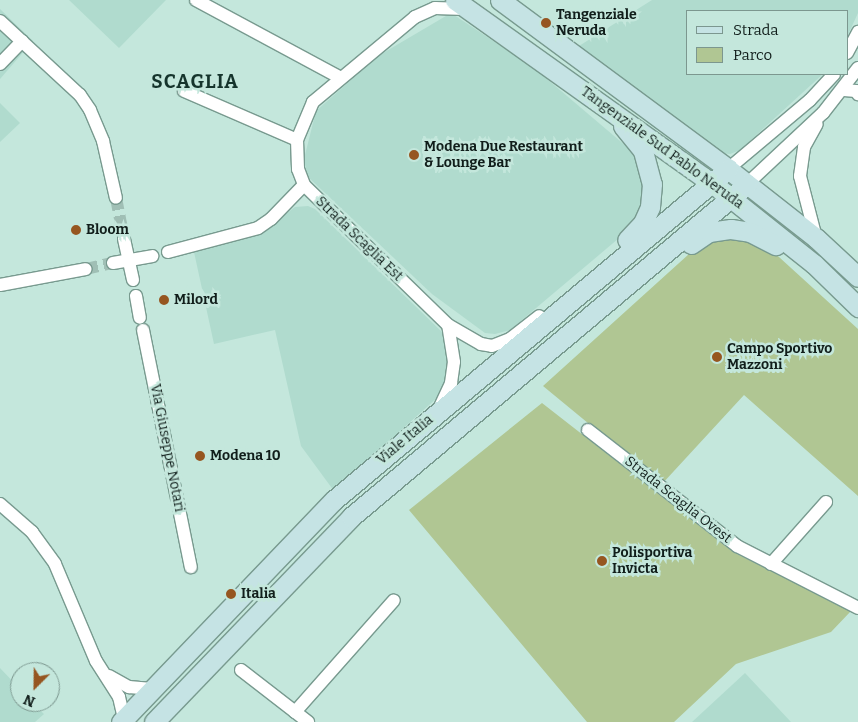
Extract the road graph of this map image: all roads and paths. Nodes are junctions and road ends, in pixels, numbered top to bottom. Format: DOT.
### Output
graph roads {
  1 [pos="196,0"];
  2 [pos="421,0"];
  3 [pos="500,0"];
  4 [pos="463,5"];
  5 [pos="415,17"];
  6 [pos="0,21"];
  7 [pos="858,32"];
  8 [pos="22,41"];
  9 [pos="848,51"];
  10 [pos="0,64"];
  11 [pos="858,68"];
  12 [pos="833,75"];
  13 [pos="339,77"];
  14 [pos="844,90"];
  15 [pos="184,92"];
  16 [pos="858,94"];
  17 [pos="608,108"];
  18 [pos="824,113"];
  19 [pos="297,140"];
  20 [pos="728,169"];
  21 [pos="712,183"];
  22 [pos="747,184"];
  23 [pos="304,185"];
  24 [pos="116,198"];
  25 [pos="731,198"];
  26 [pos="816,238"];
  27 [pos="124,239"];
  28 [pos="168,252"];
  29 [pos="152,256"];
  30 [pos="128,260"];
  31 [pos="114,263"];
  32 [pos="814,264"];
  33 [pos="86,269"];
  34 [pos="597,277"];
  35 [pos="858,277"];
  36 [pos="133,280"];
  37 [pos="0,285"];
  38 [pos="136,296"];
  39 [pos="566,304"];
  40 [pos="858,307"];
  41 [pos="583,322"];
  42 [pos="448,325"];
  43 [pos="438,412"];
  44 [pos="588,430"];
  45 [pos="826,502"];
  46 [pos="0,504"];
  47 [pos="771,564"];
  48 [pos="190,567"];
  49 [pos="394,600"];
  50 [pos="858,608"];
  51 [pos="241,670"];
  52 [pos="107,675"];
  53 [pos="152,689"];
  54 [pos="295,712"];
  55 [pos="123,721"];
  56 [pos="154,722"];
  57 [pos="308,722"];
  1 -- 13 [label="street"];
  2 -- 5 [label="street"];
  3 -- 20 [label="main road, Tangenziale Sud Pablo Neruda"];
  4 -- 5 [label="street, Strada Scaglia Est"];
  4 -- 17 [label="main road, Tangenziale Sud Pablo Neruda"];
  5 -- 13 [label="street, Strada Scaglia Est"];
  6 -- 8 [label="street"];
  7 -- 9 [label="street"];
  8 -- 10 [label="street"];
  8 -- 24 [label="street"];
  11 -- 14 [label="street"];
  12 -- 20 [label="street"];
  13 -- 19 [label="street, Strada Scaglia Est"];
  14 -- 16 [label="street"];
  14 -- 18 [label="street"];
  15 -- 19 [label="street"];
  17 -- 21 [label="main road, Tangenziale Sud Pablo Neruda"];
  17 -- 34 [label="main road"];
  18 -- 22 [label="street"];
  18 -- 26 [label="street"];
  19 -- 23 [label="street, Strada Scaglia Est"];
  20 -- 21 [label="main road, Viale Italia"];
  20 -- 22 [label="main road, Tangenziale Sud Pablo Neruda"];
  21 -- 25 [label="main road, Tangenziale Sud Pablo Neruda"];
  21 -- 34 [label="main road, Viale Italia"];
  22 -- 25 [label="main road"];
  22 -- 26 [label="main road, Tangenziale Sud Pablo Neruda"];
  23 -- 28 [label="street"];
  23 -- 42 [label="street, Strada Scaglia Est"];
  25 -- 32 [label="main road, Tangenziale Sud Pablo Neruda"];
  25 -- 41 [label="main road"];
  26 -- 35 [label="main road, Tangenziale Sud Pablo Neruda"];
  27 -- 30 [label="street"];
  29 -- 30 [label="street"];
  30 -- 31 [label="street"];
  30 -- 36 [label="street"];
  32 -- 40 [label="main road, Tangenziale Sud Pablo Neruda"];
  32 -- 41 [label="main road"];
  33 -- 37 [label="street"];
  34 -- 39 [label="main road, Viale Italia"];
  38 -- 48 [label="street, Via Giuseppe Notari"];
  39 -- 42 [label="street, Strada Scaglia Est"];
  39 -- 43 [label="main road, Viale Italia"];
  41 -- 56 [label="main road, Viale Italia"];
  42 -- 43 [label="street"];
  43 -- 53 [label="main road, Viale Italia"];
  44 -- 47 [label="street, Strada Scaglia Ovest"];
  45 -- 47 [label="street"];
  46 -- 52 [label="street"];
  47 -- 50 [label="street, Strada Scaglia Ovest"];
  49 -- 54 [label="street"];
  51 -- 54 [label="street"];
  52 -- 53 [label="street"];
  52 -- 55 [label="street"];
  53 -- 55 [label="main road, Viale Italia"];
  54 -- 57 [label="street"];
}
